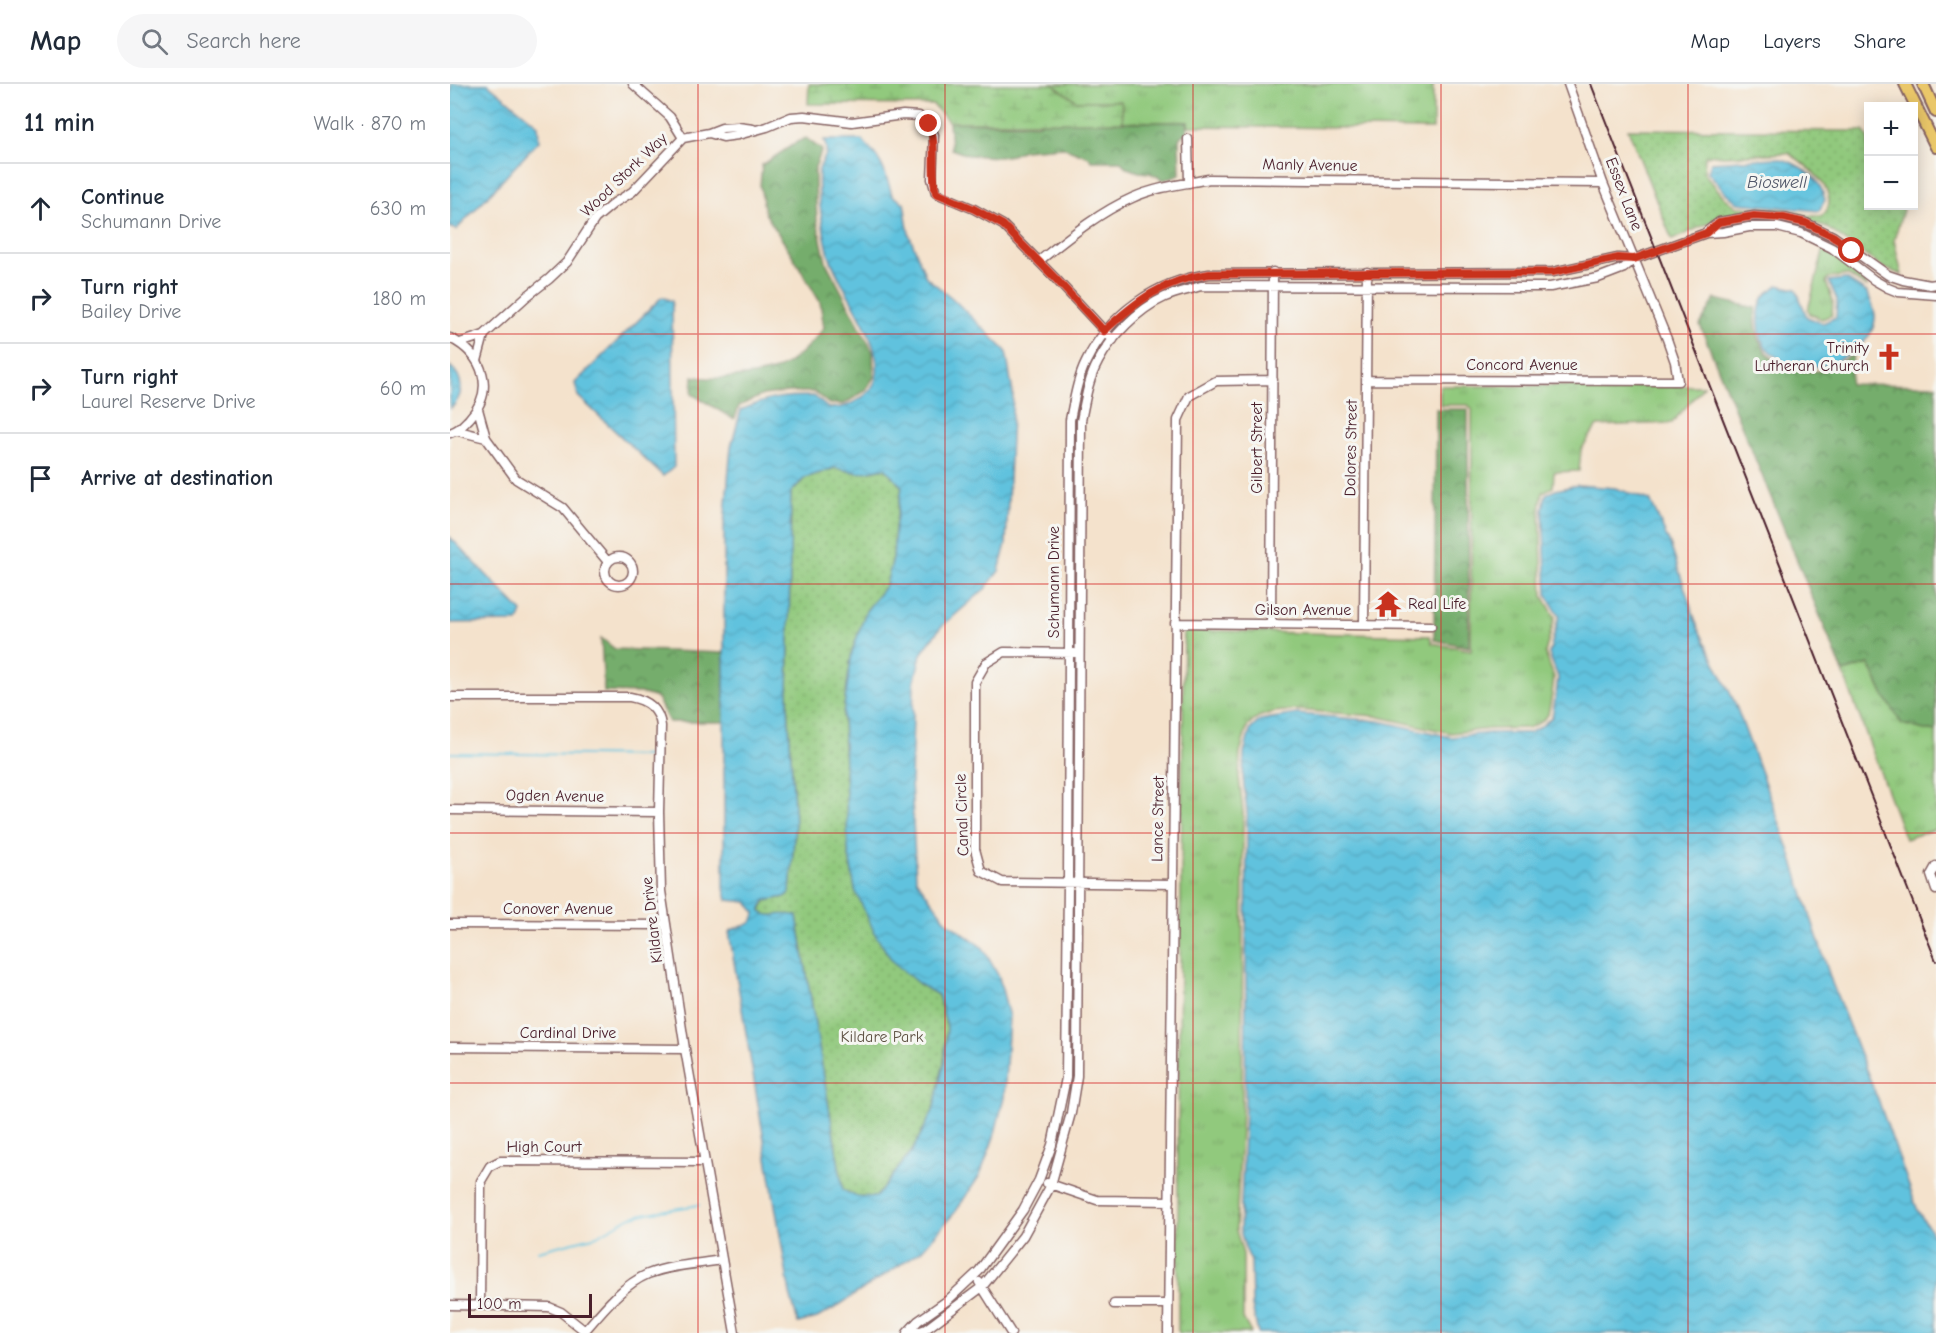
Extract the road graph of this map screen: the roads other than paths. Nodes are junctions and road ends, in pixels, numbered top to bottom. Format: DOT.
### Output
graph roads {
  1 [pos="633,84"];
  2 [pos="1568,84"];
  3 [pos="1905,84"];
  4 [pos="1923,84"];
  5 [pos="1936,112"];
  6 [pos="683,138"];
  7 [pos="1188,139"];
  8 [pos="1936,147"];
  9 [pos="1189,183"];
  10 [pos="1603,183"];
  11 [pos="1706,233"];
  12 [pos="1634,259"];
  13 [pos="1039,261"];
  14 [pos="1274,272"];
  15 [pos="1367,272"];
  16 [pos="1549,272"];
  17 [pos="1459,273"];
  18 [pos="1936,284"];
  19 [pos="1273,286"];
  20 [pos="1367,286"];
  21 [pos="1460,287"];
  22 [pos="1550,287"];
  23 [pos="1936,296"];
  24 [pos="1104,331"];
  25 [pos="484,335"];
  26 [pos="450,338"];
  27 [pos="1113,340"];
  28 [pos="460,343"];
  29 [pos="477,361"];
  30 [pos="1273,380"];
  31 [pos="1366,380"];
  32 [pos="1678,381"];
  33 [pos="478,409"];
  34 [pos="454,432"];
  35 [pos="486,438"];
  36 [pos="608,562"];
  37 [pos="1175,623"];
  38 [pos="1271,625"];
  39 [pos="1364,625"];
  40 [pos="1431,626"];
  41 [pos="1069,652"];
  42 [pos="1080,653"];
  43 [pos="450,697"];
  44 [pos="450,810"];
  45 [pos="659,812"];
  46 [pos="1936,866"];
  47 [pos="1068,883"];
  48 [pos="1078,883"];
  49 [pos="1173,884"];
  50 [pos="1936,890"];
  51 [pos="450,924"];
  52 [pos="666,925"];
  53 [pos="450,1047"];
  54 [pos="686,1049"];
  55 [pos="705,1162"];
  56 [pos="1039,1180"];
  57 [pos="1051,1185"];
  58 [pos="1170,1201"];
  59 [pos="722,1260"];
  60 [pos="975,1275"];
  61 [pos="982,1287"];
  62 [pos="1114,1304"];
  63 [pos="1168,1304"];
  64 [pos="450,1305"];
  65 [pos="480,1305"];
  66 [pos="584,1332"];
  67 [pos="735,1333"];
  68 [pos="907,1333"];
  69 [pos="915,1333"];
  70 [pos="1011,1333"];
  71 [pos="1168,1333"];
  1 -- 6 [label="street"];
  2 -- 10 [label="street, Essex Lane"];
  3 -- 8 [label="main road"];
  4 -- 5 [label="main road"];
  6 -- 13 [label="street"];
  6 -- 25 [label="street, Wood Stork Way"];
  7 -- 9 [label="street"];
  9 -- 10 [label="street, Manly Avenue"];
  9 -- 13 [label="street, Manly Avenue"];
  10 -- 12 [label="street, Essex Lane"];
  11 -- 12 [label="street, Schumann Drive"];
  11 -- 18 [label="street, Schumann Drive"];
  11 -- 23 [label="street, Schumann Drive"];
  12 -- 16 [label="street, Schumann Drive"];
  12 -- 22 [label="street, Schumann Drive"];
  12 -- 32 [label="street, Essex Lane"];
  13 -- 24 [label="street"];
  14 -- 15 [label="street, Schumann Drive"];
  14 -- 19 [label="street, Gilbert Street"];
  14 -- 24 [label="street, Schumann Drive"];
  15 -- 17 [label="street, Schumann Drive"];
  15 -- 20 [label="street, Dolores Street"];
  16 -- 17 [label="street, Schumann Drive"];
  16 -- 22 [label="street"];
  17 -- 21 [label="street"];
  19 -- 20 [label="street, Schumann Drive"];
  19 -- 27 [label="street, Schumann Drive"];
  19 -- 30 [label="street, Gilbert Street"];
  20 -- 21 [label="street, Schumann Drive"];
  20 -- 31 [label="street, Dolores Street"];
  21 -- 22 [label="street, Schumann Drive"];
  24 -- 27 [label="street"];
  24 -- 41 [label="street, Schumann Drive"];
  25 -- 28 [label="street, Wood Stork Way"];
  25 -- 29 [label="street"];
  26 -- 28 [label="street"];
  27 -- 42 [label="street, Schumann Drive"];
  28 -- 29 [label="street"];
  29 -- 33 [label="street"];
  30 -- 37 [label="street, Lance Street"];
  30 -- 38 [label="street, Gilbert Street"];
  31 -- 32 [label="street, Concord Avenue"];
  31 -- 39 [label="street, Dolores Street"];
  33 -- 34 [label="street"];
  33 -- 35 [label="street"];
  34 -- 35 [label="street"];
  35 -- 36 [label="street"];
  37 -- 38 [label="street, Gilson Avenue"];
  37 -- 49 [label="street, Lance Street"];
  38 -- 39 [label="street, Gilson Avenue"];
  39 -- 40 [label="street, Gilson Avenue"];
  41 -- 42 [label="street, Canal Circle"];
  41 -- 47 [label="street, Schumann Drive"];
  41 -- 47 [label="street, Canal Circle"];
  42 -- 48 [label="street, Schumann Drive"];
  43 -- 45 [label="street, Kildare Drive"];
  44 -- 45 [label="street, Ogden Avenue"];
  45 -- 52 [label="street, Kildare Drive"];
  46 -- 50 [label="street"];
  47 -- 48 [label="street, Canal Circle"];
  47 -- 56 [label="street, Schumann Drive"];
  48 -- 49 [label="street, Canal Circle"];
  48 -- 57 [label="street, Schumann Drive"];
  49 -- 58 [label="street, Lance Street"];
  51 -- 52 [label="street, Conover Avenue"];
  52 -- 54 [label="street, Kildare Drive"];
  53 -- 54 [label="street, Cardinal Drive"];
  54 -- 55 [label="street, Kildare Drive"];
  55 -- 59 [label="street, Kildare Drive"];
  55 -- 65 [label="street, High Court"];
  56 -- 57 [label="street"];
  56 -- 60 [label="street, Schumann Drive"];
  57 -- 58 [label="street"];
  57 -- 61 [label="street, Schumann Drive"];
  58 -- 63 [label="street, Lance Street"];
  59 -- 66 [label="street"];
  59 -- 67 [label="street, Kildare Drive"];
  60 -- 61 [label="street"];
  60 -- 68 [label="street, Schumann Drive"];
  61 -- 69 [label="street, Schumann Drive"];
  61 -- 70 [label="street"];
  62 -- 63 [label="street"];
  63 -- 71 [label="street, Lance Street"];
  64 -- 65 [label="street"];
  65 -- 66 [label="street"];
}
